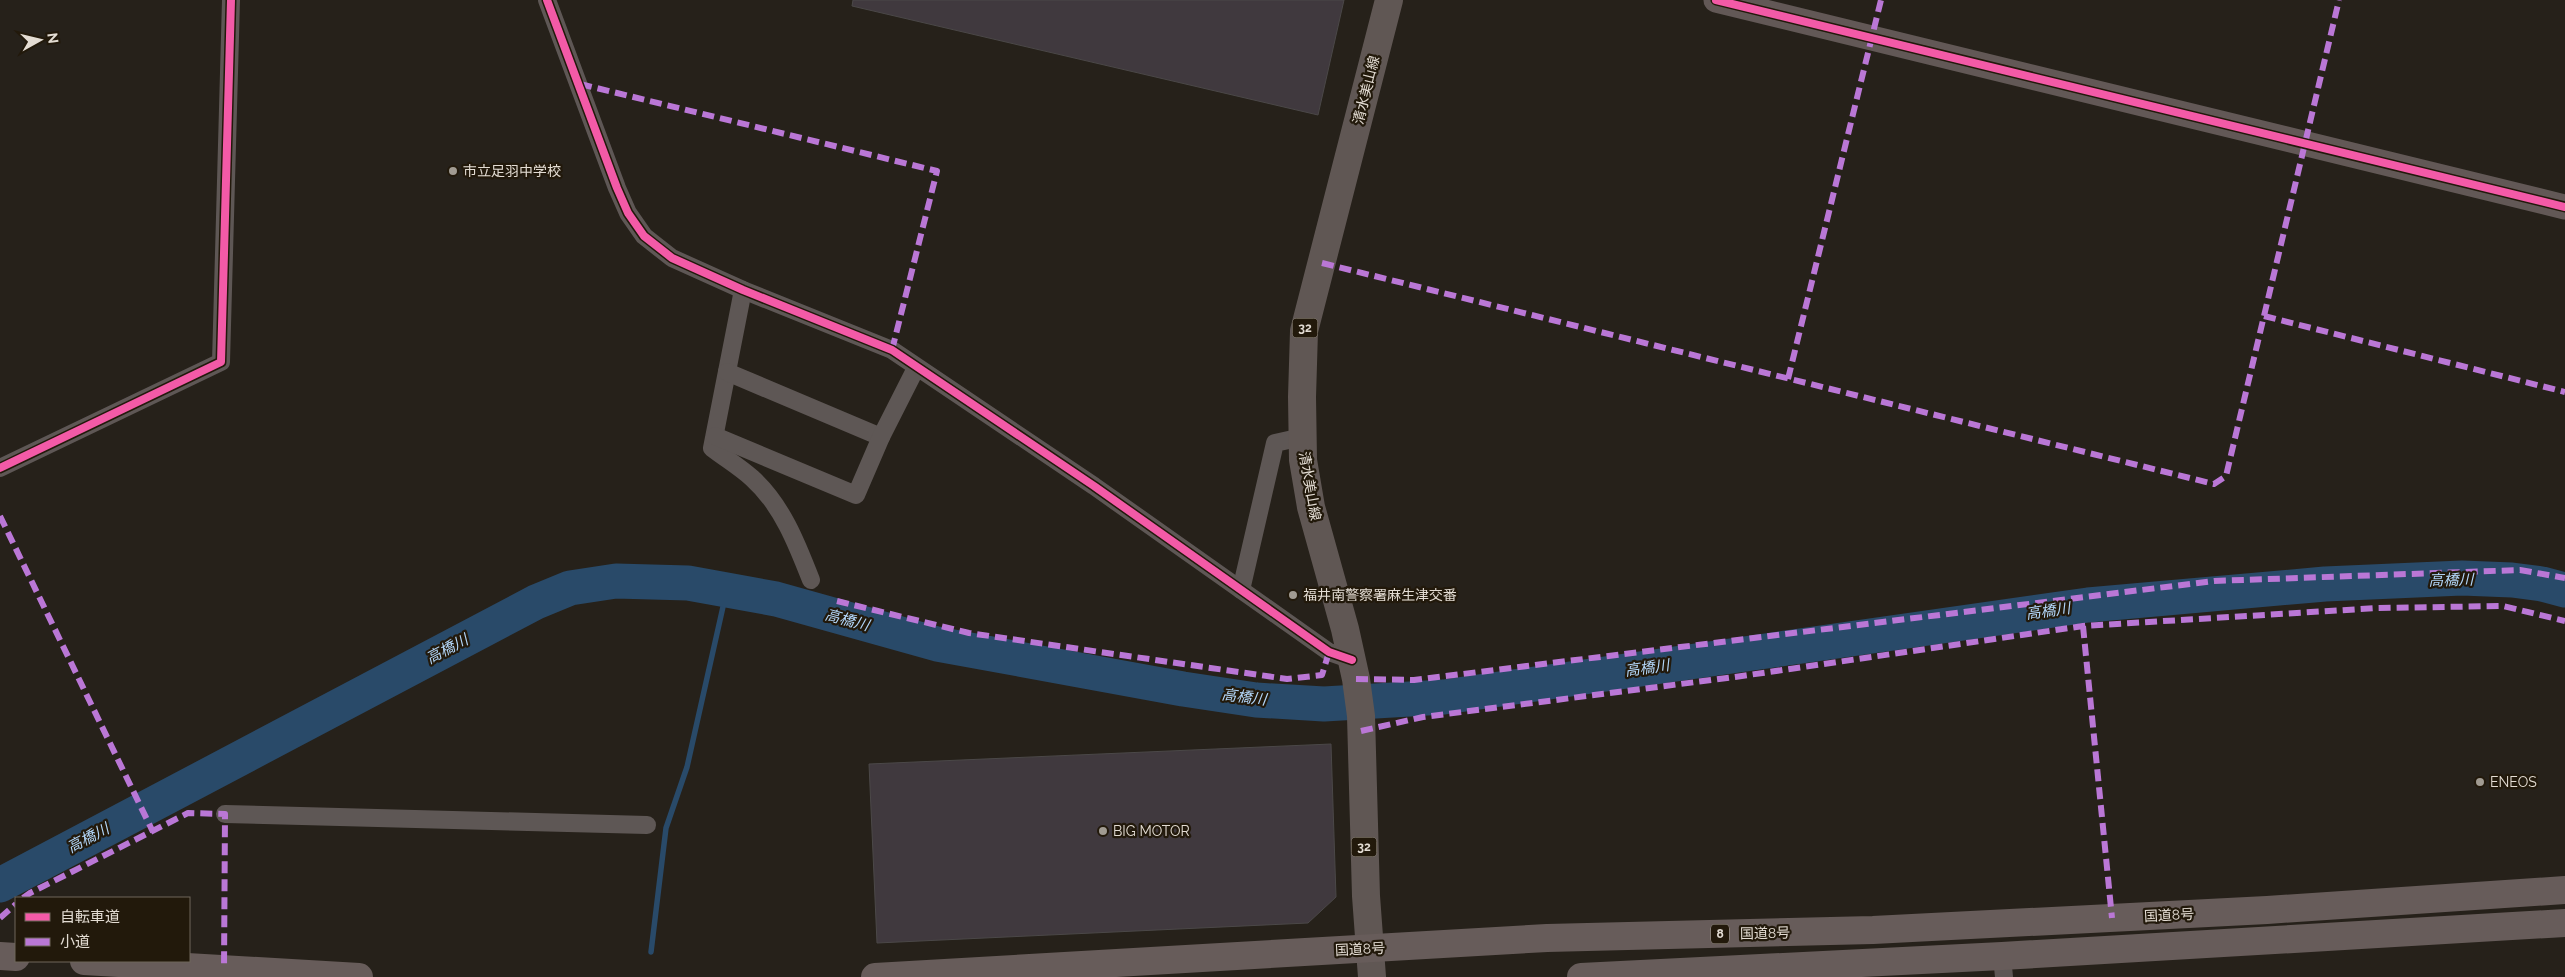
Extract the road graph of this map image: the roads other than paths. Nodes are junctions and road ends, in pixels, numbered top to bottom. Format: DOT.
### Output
graph roads {
  1 [pos="231,0"];
  2 [pos="547,0"];
  3 [pos="1389,0"];
  4 [pos="1716,0"];
  5 [pos="2565,207"];
  6 [pos="743,290"];
  7 [pos="916,368"];
  8 [pos="728,372"];
  9 [pos="715,436"];
  10 [pos="882,436"];
  11 [pos="1302,437"];
  12 [pos="0,468"];
  13 [pos="811,580"];
  14 [pos="1241,590"];
  15 [pos="1354,670"];
  16 [pos="225,814"];
  17 [pos="646,825"];
  18 [pos="2565,890"];
  19 [pos="2565,923"];
  20 [pos="1370,948"];
  21 [pos="0,956"];
  22 [pos="15,957"];
  23 [pos="101,962"];
  24 [pos="2003,967"];
  25 [pos="359,977"];
  26 [pos="874,977"];
  27 [pos="1372,977"];
  28 [pos="1581,977"];
  1 -- 12 [label="street"];
  2 -- 6 [label="street"];
  3 -- 11 [label="main road, 清水美山線 / 32"];
  4 -- 5 [label="street"];
  6 -- 7 [label="street"];
  6 -- 8 [label="street"];
  7 -- 10 [label="street"];
  7 -- 14 [label="street"];
  8 -- 9 [label="street"];
  8 -- 10 [label="street"];
  9 -- 10 [label="street"];
  9 -- 13 [label="street"];
  11 -- 14 [label="street"];
  11 -- 15 [label="main road, 清水美山線 / 32"];
  14 -- 15 [label="street"];
  15 -- 20 [label="main road, 清水美山線 / 32"];
  16 -- 17 [label="street"];
  18 -- 20 [label="highway, 国道8号 / 8"];
  19 -- 24 [label="highway"];
  20 -- 26 [label="highway, 国道8号 / 8"];
  20 -- 27 [label="main road, 清水美山線 / 32"];
  21 -- 22 [label="highway"];
  23 -- 25 [label="highway"];
  24 -- 28 [label="highway"];
}
